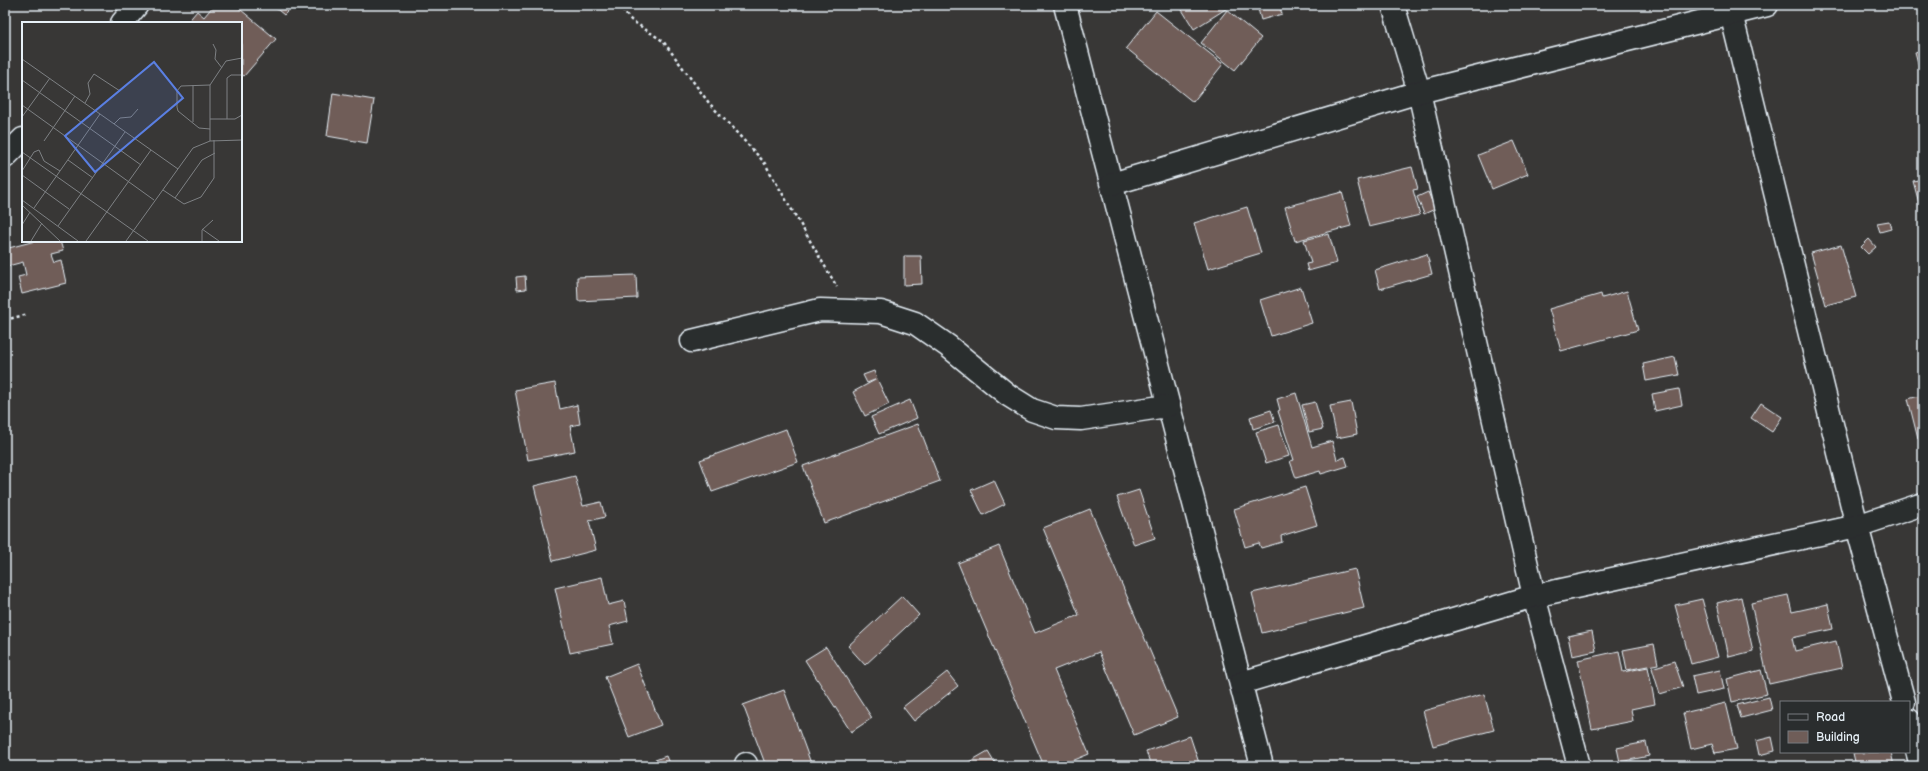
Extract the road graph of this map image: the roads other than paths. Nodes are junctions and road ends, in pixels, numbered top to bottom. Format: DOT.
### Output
graph roads {
  1 [pos="138,5"];
  2 [pos="1064,5"];
  3 [pos="1393,5"];
  4 [pos="1767,5"];
  5 [pos="1730,9"];
  6 [pos="123,22"];
  7 [pos="1419,92"];
  8 [pos="22,140"];
  9 [pos="5,157"];
  10 [pos="1112,184"];
  11 [pos="692,341"];
  12 [pos="1167,406"];
  13 [pos="1923,504"];
  14 [pos="1857,526"];
  15 [pos="1534,596"];
  16 [pos="1241,683"];
  17 [pos="1904,701"];
  18 [pos="1910,724"];
  19 [pos="1262,766"];
  20 [pos="1579,766"];
  21 [pos="1921,766"];
  1 -- 6 [label="street"];
  2 -- 10 [label="street"];
  3 -- 7 [label="street"];
  4 -- 5 [label="street"];
  5 -- 7 [label="street"];
  5 -- 14 [label="street"];
  7 -- 10 [label="street"];
  7 -- 15 [label="street"];
  8 -- 9 [label="street"];
  10 -- 12 [label="street"];
  11 -- 12 [label="street"];
  12 -- 16 [label="street"];
  13 -- 14 [label="street"];
  14 -- 15 [label="street"];
  14 -- 17 [label="street"];
  15 -- 16 [label="street"];
  15 -- 20 [label="street"];
  16 -- 19 [label="street"];
  18 -- 21 [label="street"];
}
